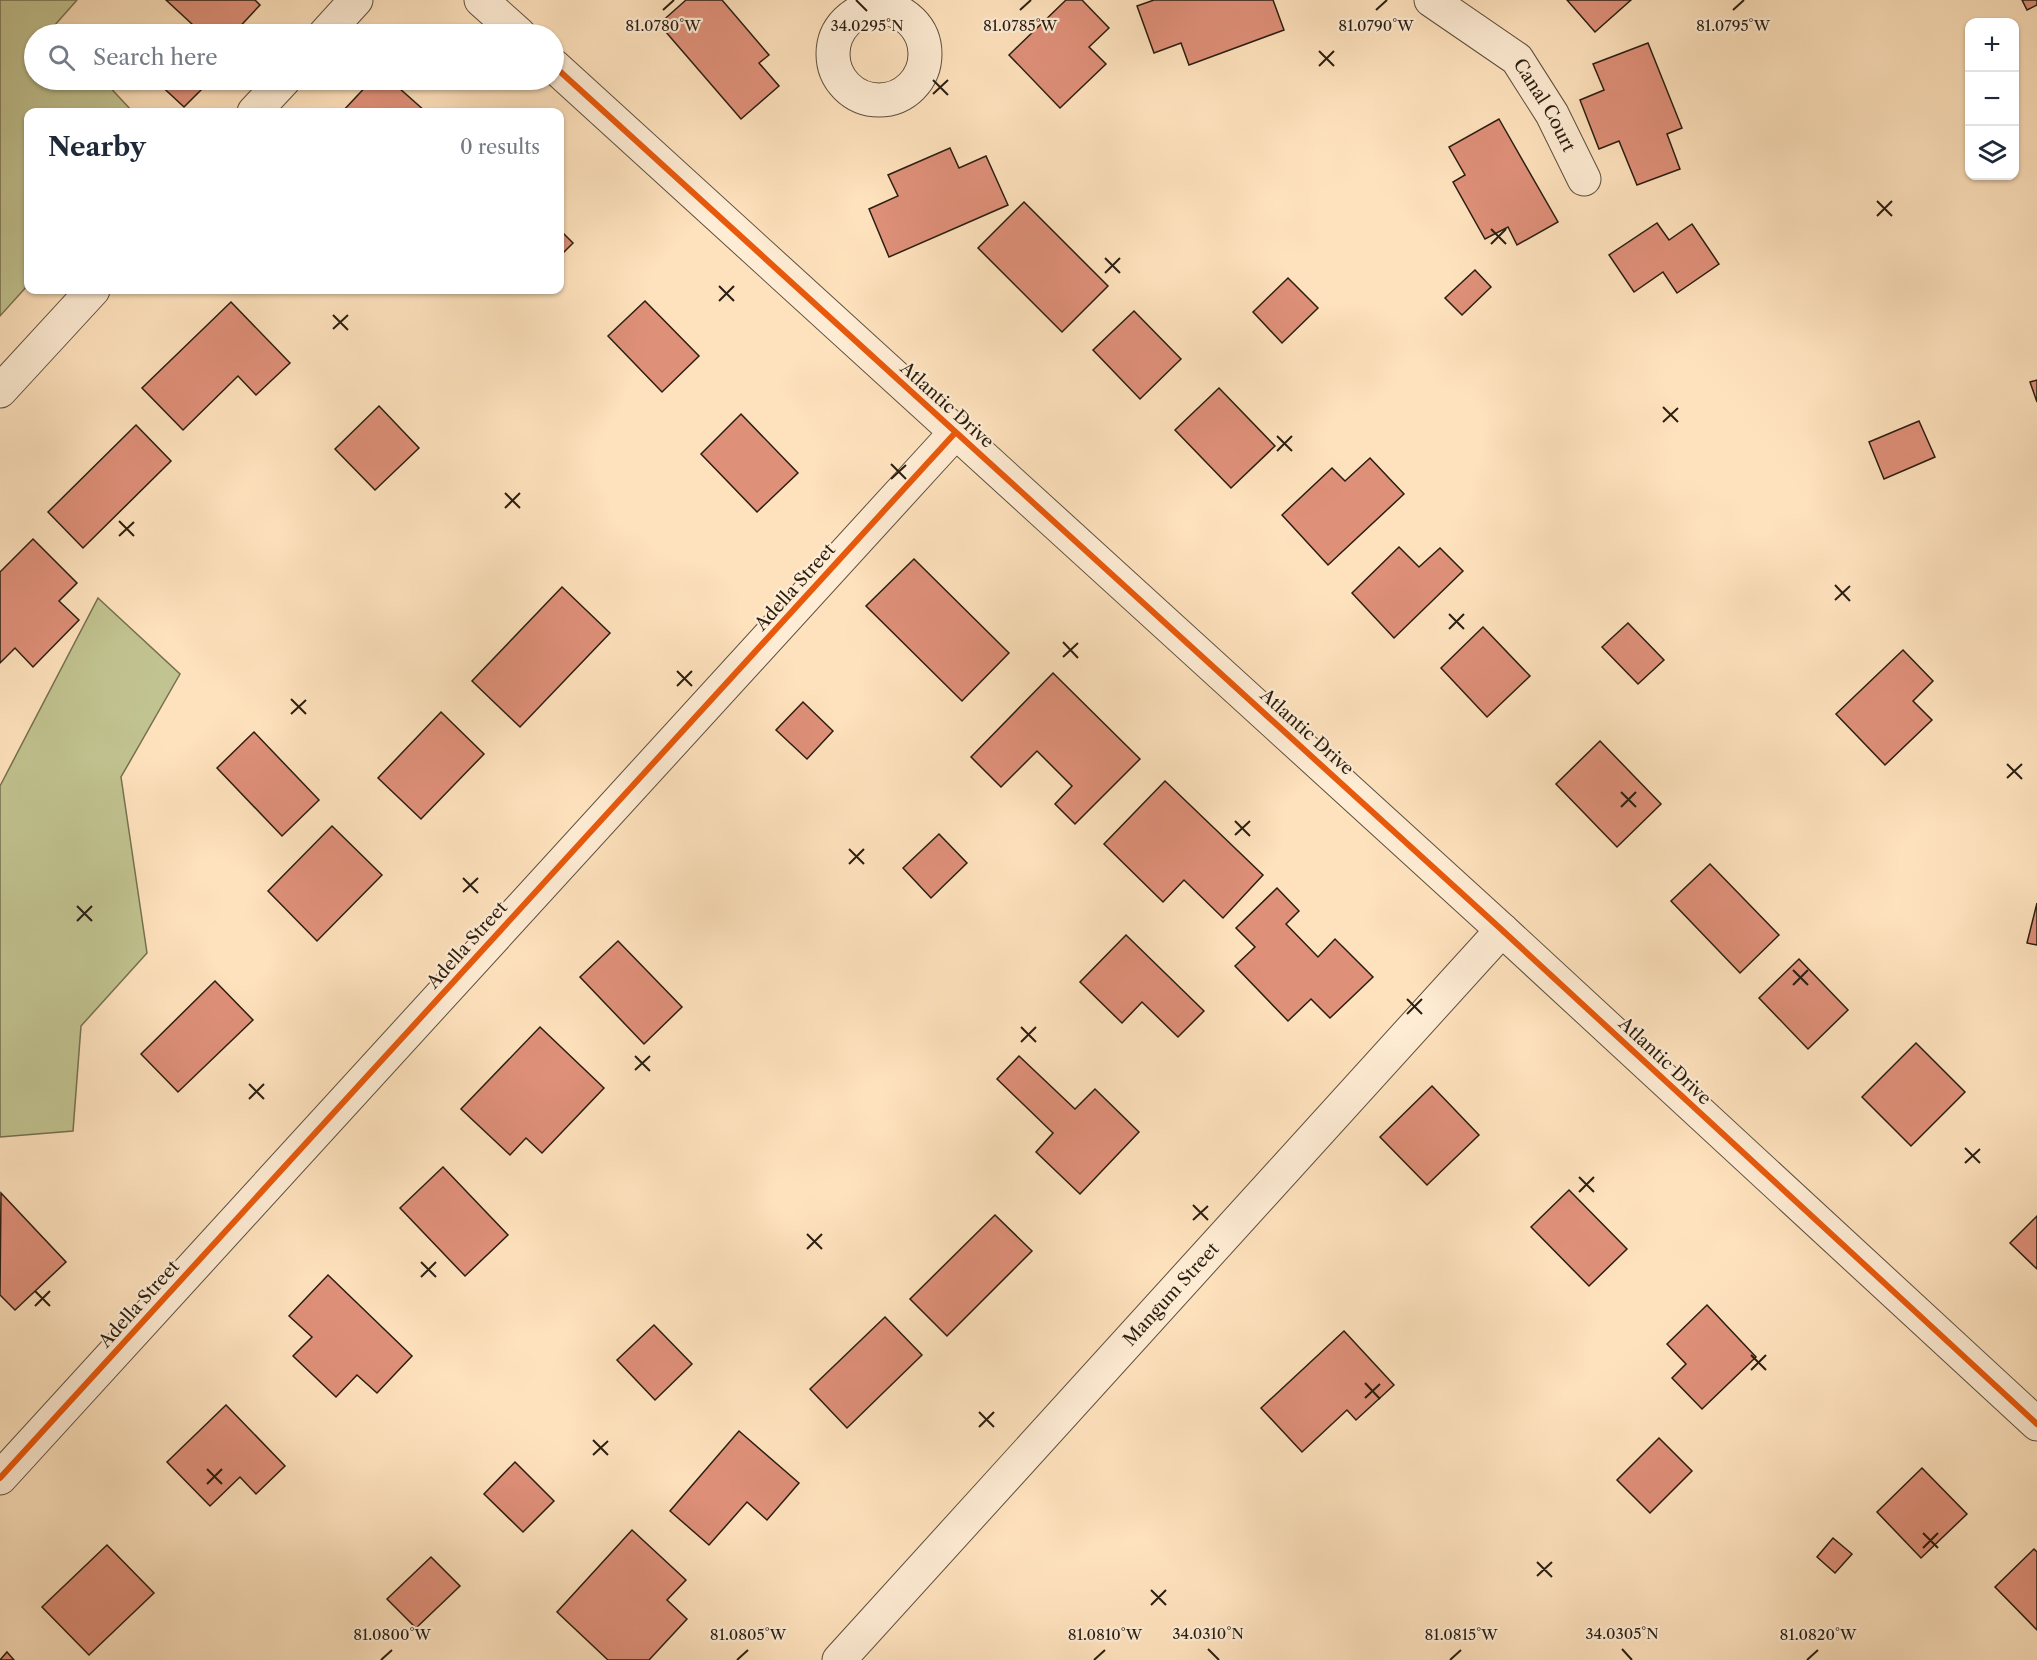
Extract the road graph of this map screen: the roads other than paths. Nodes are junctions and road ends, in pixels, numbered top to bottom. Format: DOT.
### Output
graph roads {
  1 [pos="356,0"];
  2 [pos="482,0"];
  3 [pos="1431,0"];
  4 [pos="334,24"];
  5 [pos="508,24"];
  6 [pos="564,75"];
  7 [pos="275,90"];
  8 [pos="258,108"];
  9 [pos="1584,178"];
  10 [pos="89,294"];
  11 [pos="0,391"];
  12 [pos="956,433"];
  13 [pos="1502,930"];
  14 [pos="2037,1424"];
  15 [pos="0,1478"];
  16 [pos="839,1660"];
  1 -- 4 [label="street"];
  2 -- 5 [label="street"];
  3 -- 9 [label="street, Canal Court"];
  6 -- 12 [label="street, Atlantic Drive"];
  7 -- 8 [label="street"];
  10 -- 11 [label="street"];
  12 -- 13 [label="street, Atlantic Drive"];
  12 -- 15 [label="street, Adella Street"];
  13 -- 14 [label="street, Atlantic Drive"];
  13 -- 16 [label="street, Mangum Street"];
}
